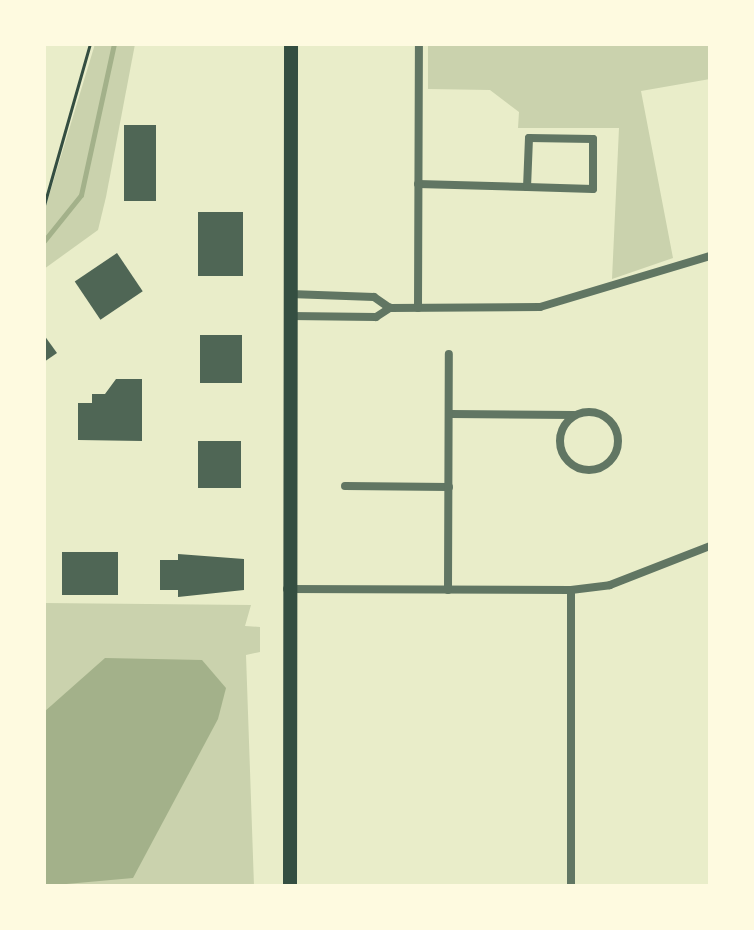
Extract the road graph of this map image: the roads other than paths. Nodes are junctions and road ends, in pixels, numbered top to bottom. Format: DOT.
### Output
graph roads {
  1 [pos="291,44"];
  2 [pos="419,44"];
  3 [pos="418,184"];
  4 [pos="527,187"];
  5 [pos="710,256"];
  6 [pos="289,294"];
  7 [pos="390,308"];
  8 [pos="418,308"];
  9 [pos="290,316"];
  10 [pos="449,354"];
  11 [pos="451,414"];
  12 [pos="575,415"];
  13 [pos="345,486"];
  14 [pos="449,487"];
  15 [pos="710,546"];
  16 [pos="287,589"];
  17 [pos="448,590"];
  18 [pos="571,590"];
  19 [pos="290,886"];
  20 [pos="571,886"];
  1 -- 6 [label="main road"];
  2 -- 3 [label="street"];
  3 -- 4 [label="street"];
  3 -- 8 [label="street"];
  4 -- 4 [label="street"];
  5 -- 8 [label="street"];
  6 -- 7 [label="street"];
  6 -- 9 [label="main road"];
  7 -- 8 [label="street"];
  7 -- 9 [label="street"];
  9 -- 16 [label="main road"];
  10 -- 11 [label="street"];
  11 -- 12 [label="street"];
  11 -- 14 [label="street"];
  12 -- 12 [label="street"];
  13 -- 14 [label="street"];
  14 -- 17 [label="street"];
  15 -- 18 [label="street"];
  16 -- 17 [label="street"];
  16 -- 19 [label="main road"];
  17 -- 18 [label="street"];
  18 -- 20 [label="street"];
}
